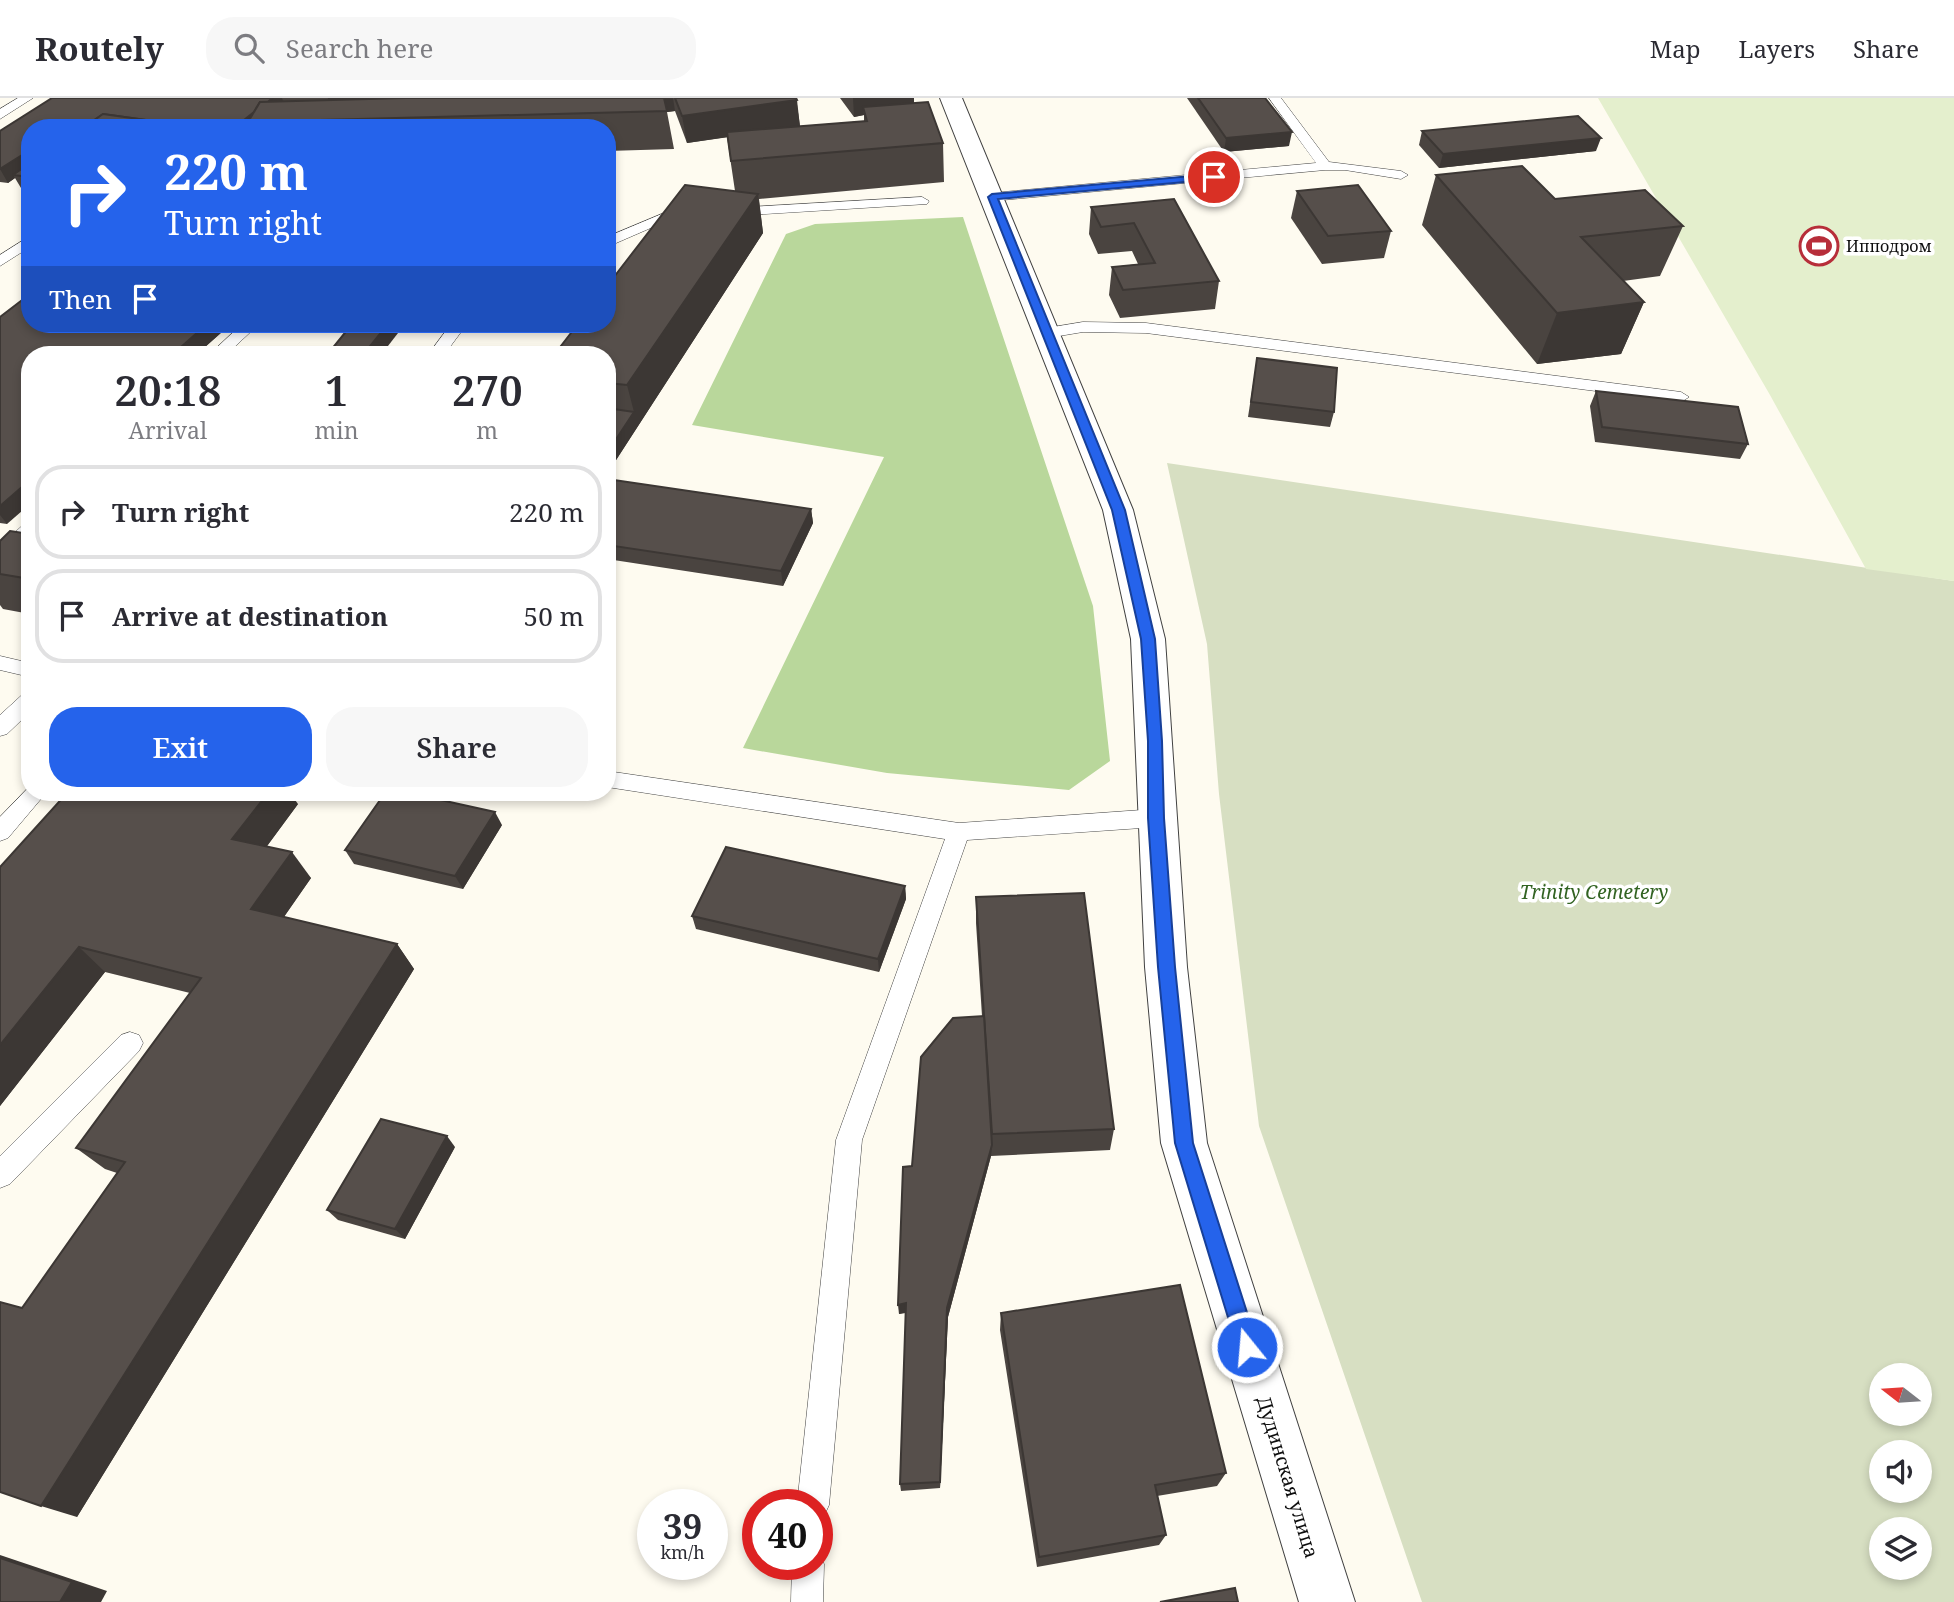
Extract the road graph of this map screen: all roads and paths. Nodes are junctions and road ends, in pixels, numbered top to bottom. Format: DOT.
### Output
graph roads {
  1 [pos="27,98"];
  2 [pos="951,98"];
  3 [pos="1275,98"];
  4 [pos="0,115"];
  5 [pos="1325,166"];
  6 [pos="1401,175"];
  7 [pos="992,197"];
  8 [pos="922,201"];
  9 [pos="723,212"];
  10 [pos="654,236"];
  11 [pos="616,239"];
  12 [pos="21,247"];
  13 [pos="0,262"];
  14 [pos="241,333"];
  15 [pos="1047,333"];
  16 [pos="227,346"];
  17 [pos="1681,397"];
  18 [pos="21,536"];
  19 [pos="3,551"];
  20 [pos="0,663"];
  21 [pos="21,668"];
  22 [pos="21,708"];
  23 [pos="0,728"];
  24 [pos="616,780"];
  25 [pos="28,801"];
  26 [pos="1156,818"];
  27 [pos="0,832"];
  28 [pos="959,832"];
  29 [pos="130,1043"];
  30 [pos="0,1175"];
  31 [pos="815,1489"];
  32 [pos="808,1580"];
  33 [pos="807,1602"];
  34 [pos="1327,1602"];
  1 -- 4 [label="lane"];
  2 -- 7 [label="street, Дудинская улица"];
  3 -- 5 [label="lane"];
  5 -- 6 [label="lane"];
  5 -- 7 [label="lane"];
  7 -- 15 [label="street, Дудинская улица"];
  8 -- 9 [label="lane"];
  10 -- 11 [label="lane"];
  12 -- 13 [label="lane"];
  14 -- 16 [label="lane"];
  15 -- 17 [label="lane"];
  15 -- 26 [label="street, Дудинская улица"];
  18 -- 19 [label="lane"];
  20 -- 21 [label="lane"];
  22 -- 23 [label="lane"];
  24 -- 28 [label="lane"];
  25 -- 27 [label="lane"];
  26 -- 28 [label="lane"];
  26 -- 34 [label="street, Дудинская улица"];
  28 -- 31 [label="lane"];
  29 -- 30 [label="lane"];
  32 -- 33 [label="lane"];
}
